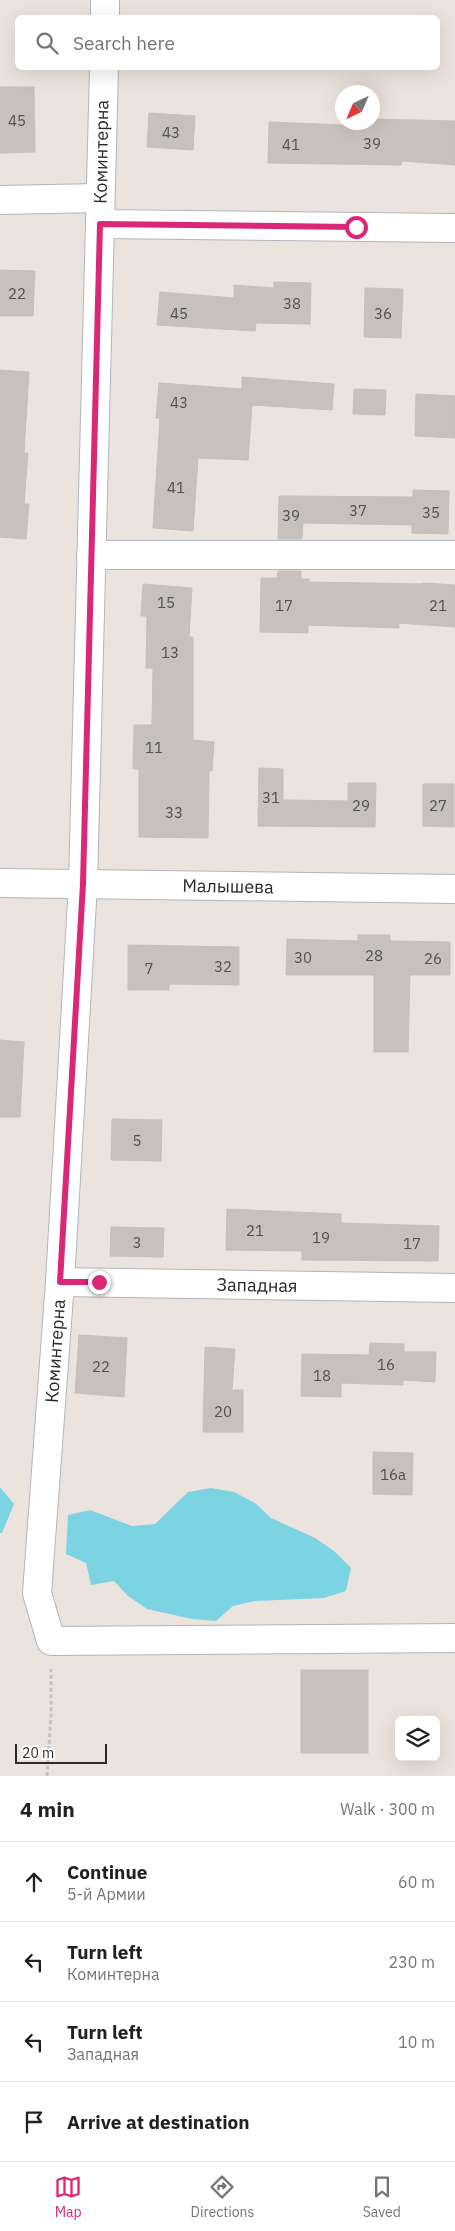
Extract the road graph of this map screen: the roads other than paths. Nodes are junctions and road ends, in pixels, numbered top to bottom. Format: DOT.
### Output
graph roads {
  1 [pos="105,0"];
  2 [pos="105,15"];
  3 [pos="104,70"];
  4 [pos="0,200"];
  5 [pos="100,211"];
  6 [pos="455,228"];
  7 [pos="92,555"];
  8 [pos="455,555"];
  9 [pos="0,883"];
  10 [pos="83,884"];
  11 [pos="455,889"];
  12 [pos="60,1282"];
  13 [pos="455,1288"];
  14 [pos="455,1638"];
  1 -- 2 [label="street"];
  3 -- 5 [label="street, Коминтерна"];
  4 -- 5 [label="street"];
  5 -- 6 [label="street"];
  5 -- 7 [label="street, Коминтерна"];
  7 -- 8 [label="street"];
  7 -- 10 [label="street, Коминтерна"];
  9 -- 10 [label="street, Малышева"];
  10 -- 11 [label="street, Малышева"];
  10 -- 12 [label="street, Коминтерна"];
  12 -- 13 [label="street, Западная"];
  12 -- 14 [label="street, Коминтерна"];
}
